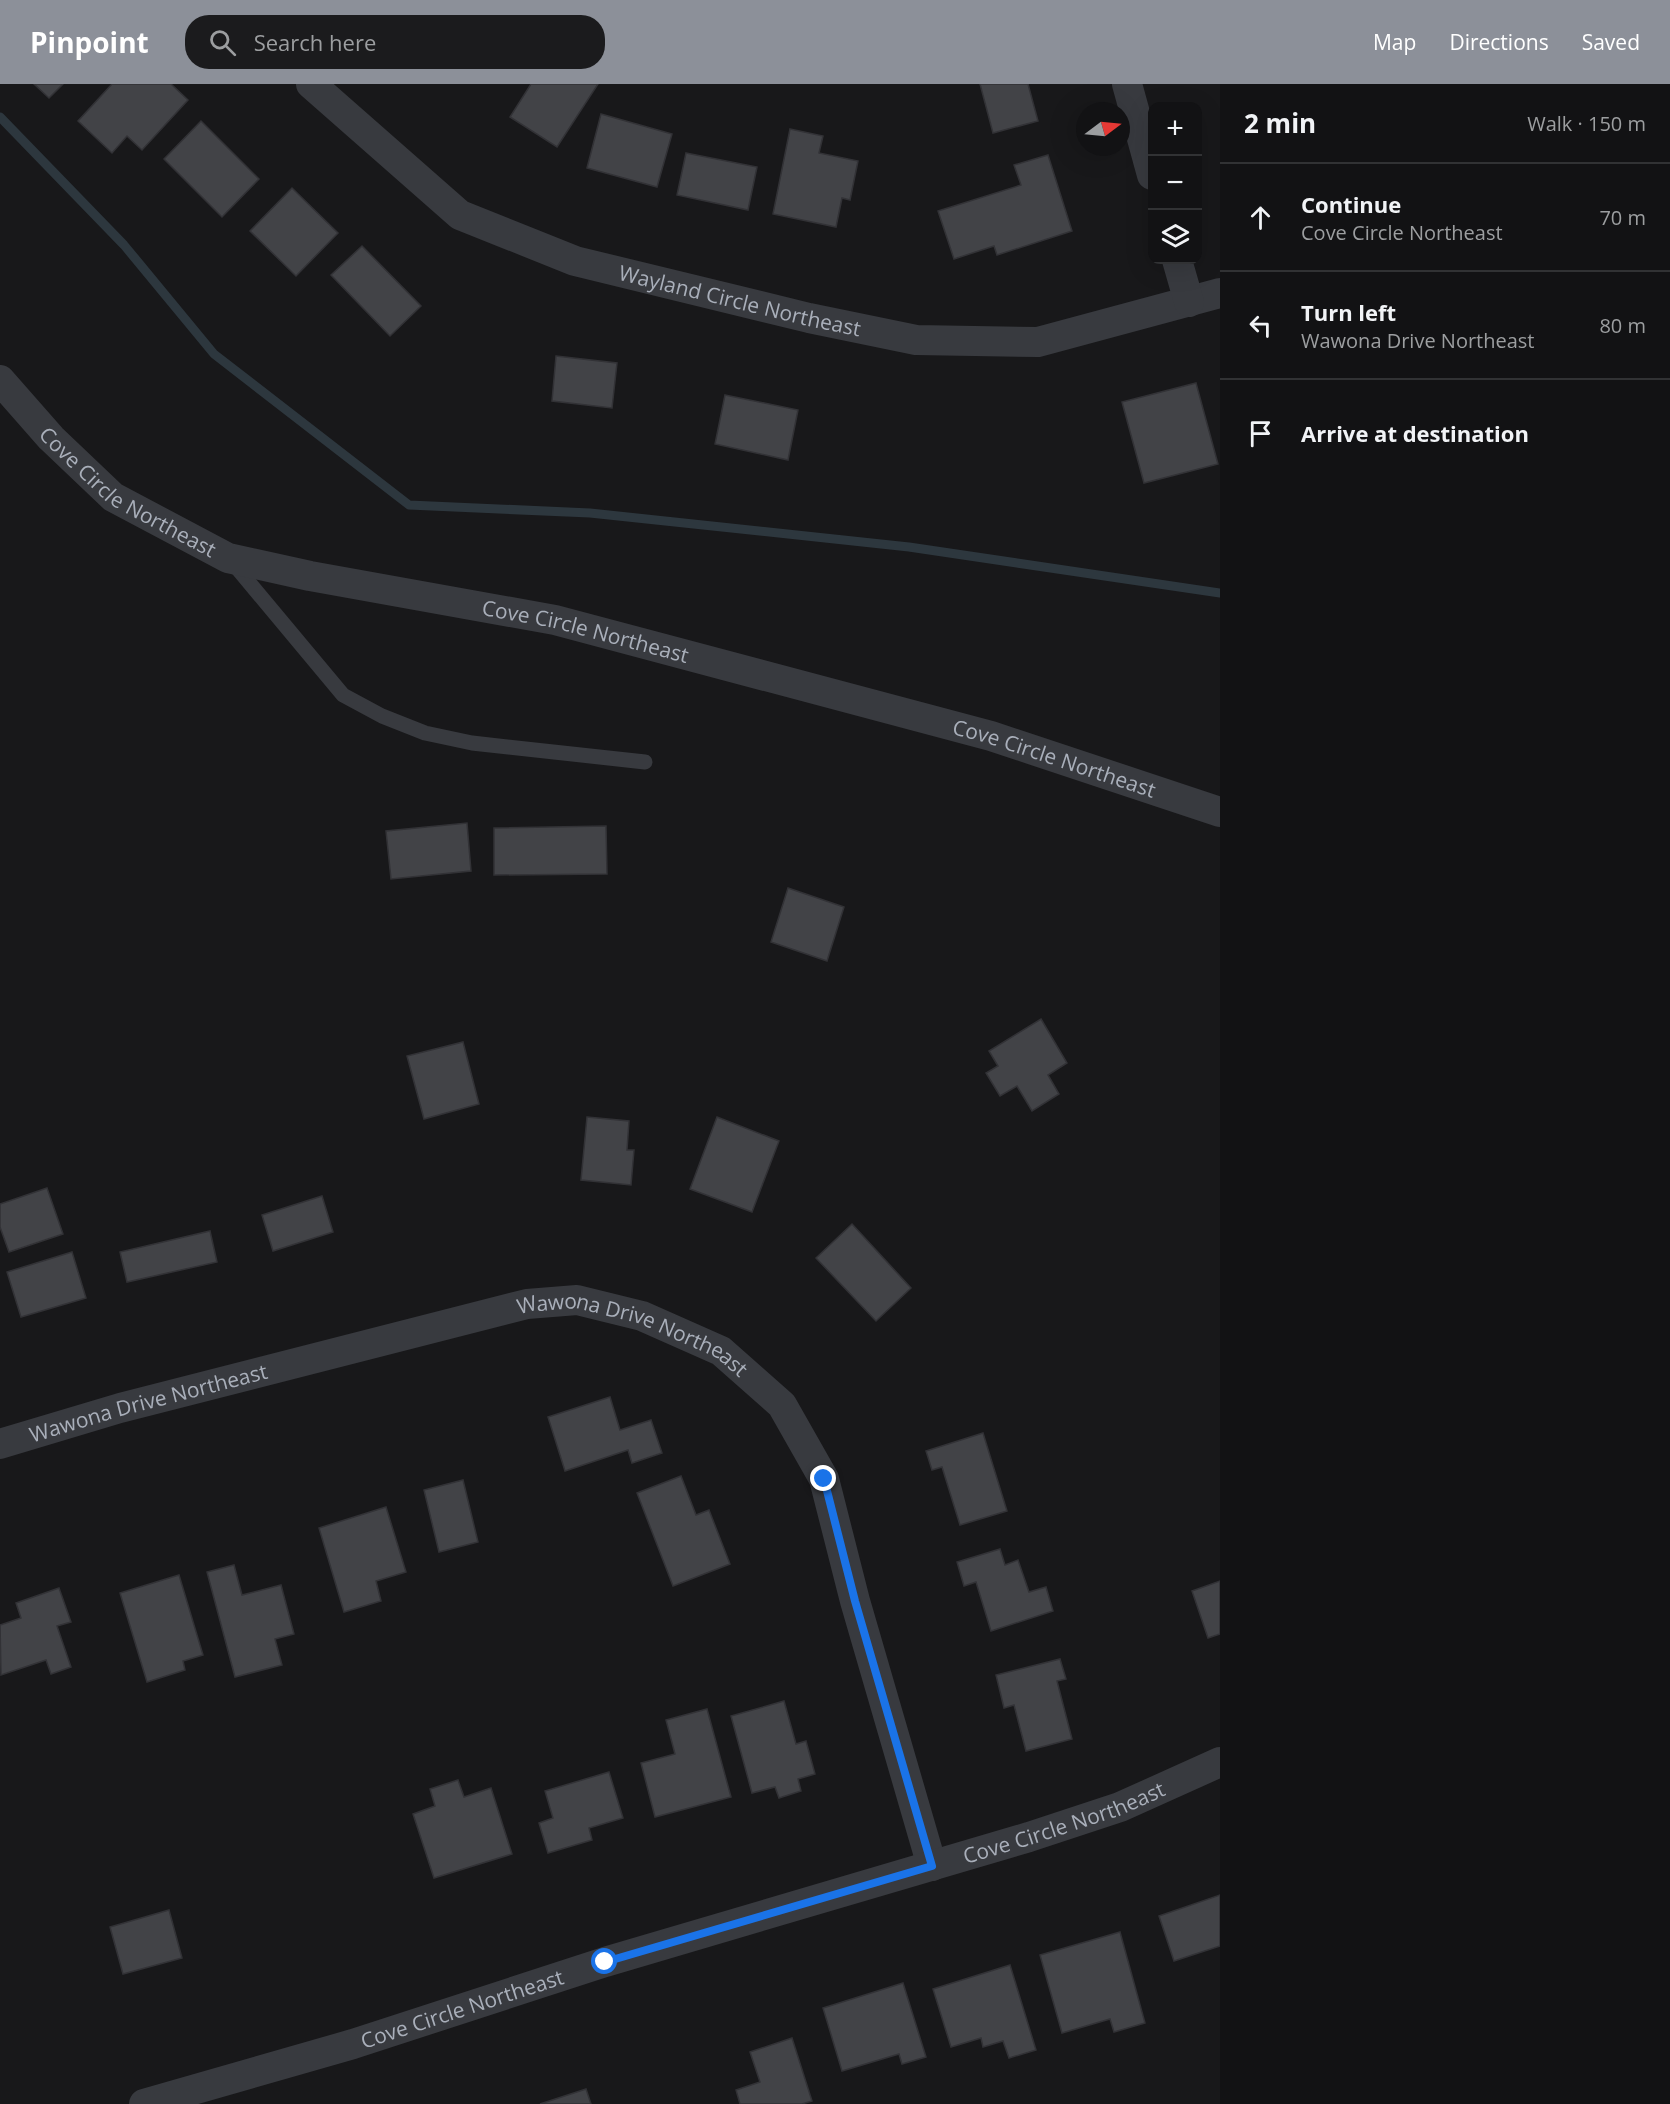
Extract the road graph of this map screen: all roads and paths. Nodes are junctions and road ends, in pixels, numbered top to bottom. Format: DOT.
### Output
graph roads {
  1 [pos="311,84"];
  2 [pos="1127,84"];
  3 [pos="1148,160"];
  4 [pos="1178,264"];
  5 [pos="1220,293"];
  6 [pos="1189,302"];
  7 [pos="0,380"];
  8 [pos="228,558"];
  9 [pos="645,762"];
  10 [pos="1220,812"];
  11 [pos="0,1444"];
  12 [pos="1220,1762"];
  13 [pos="932,1866"];
  14 [pos="144,2104"];
  1 -- 6 [label="street, Wayland Circle Northeast"];
  2 -- 3 [label="street"];
  4 -- 6 [label="street"];
  5 -- 6 [label="street, Wayland Circle Northeast"];
  7 -- 8 [label="street, Cove Circle Northeast"];
  8 -- 9 [label="lane"];
  8 -- 10 [label="street, Cove Circle Northeast"];
  11 -- 13 [label="street, Wawona Drive Northeast"];
  12 -- 13 [label="street, Cove Circle Northeast"];
  13 -- 14 [label="street, Cove Circle Northeast"];
}
